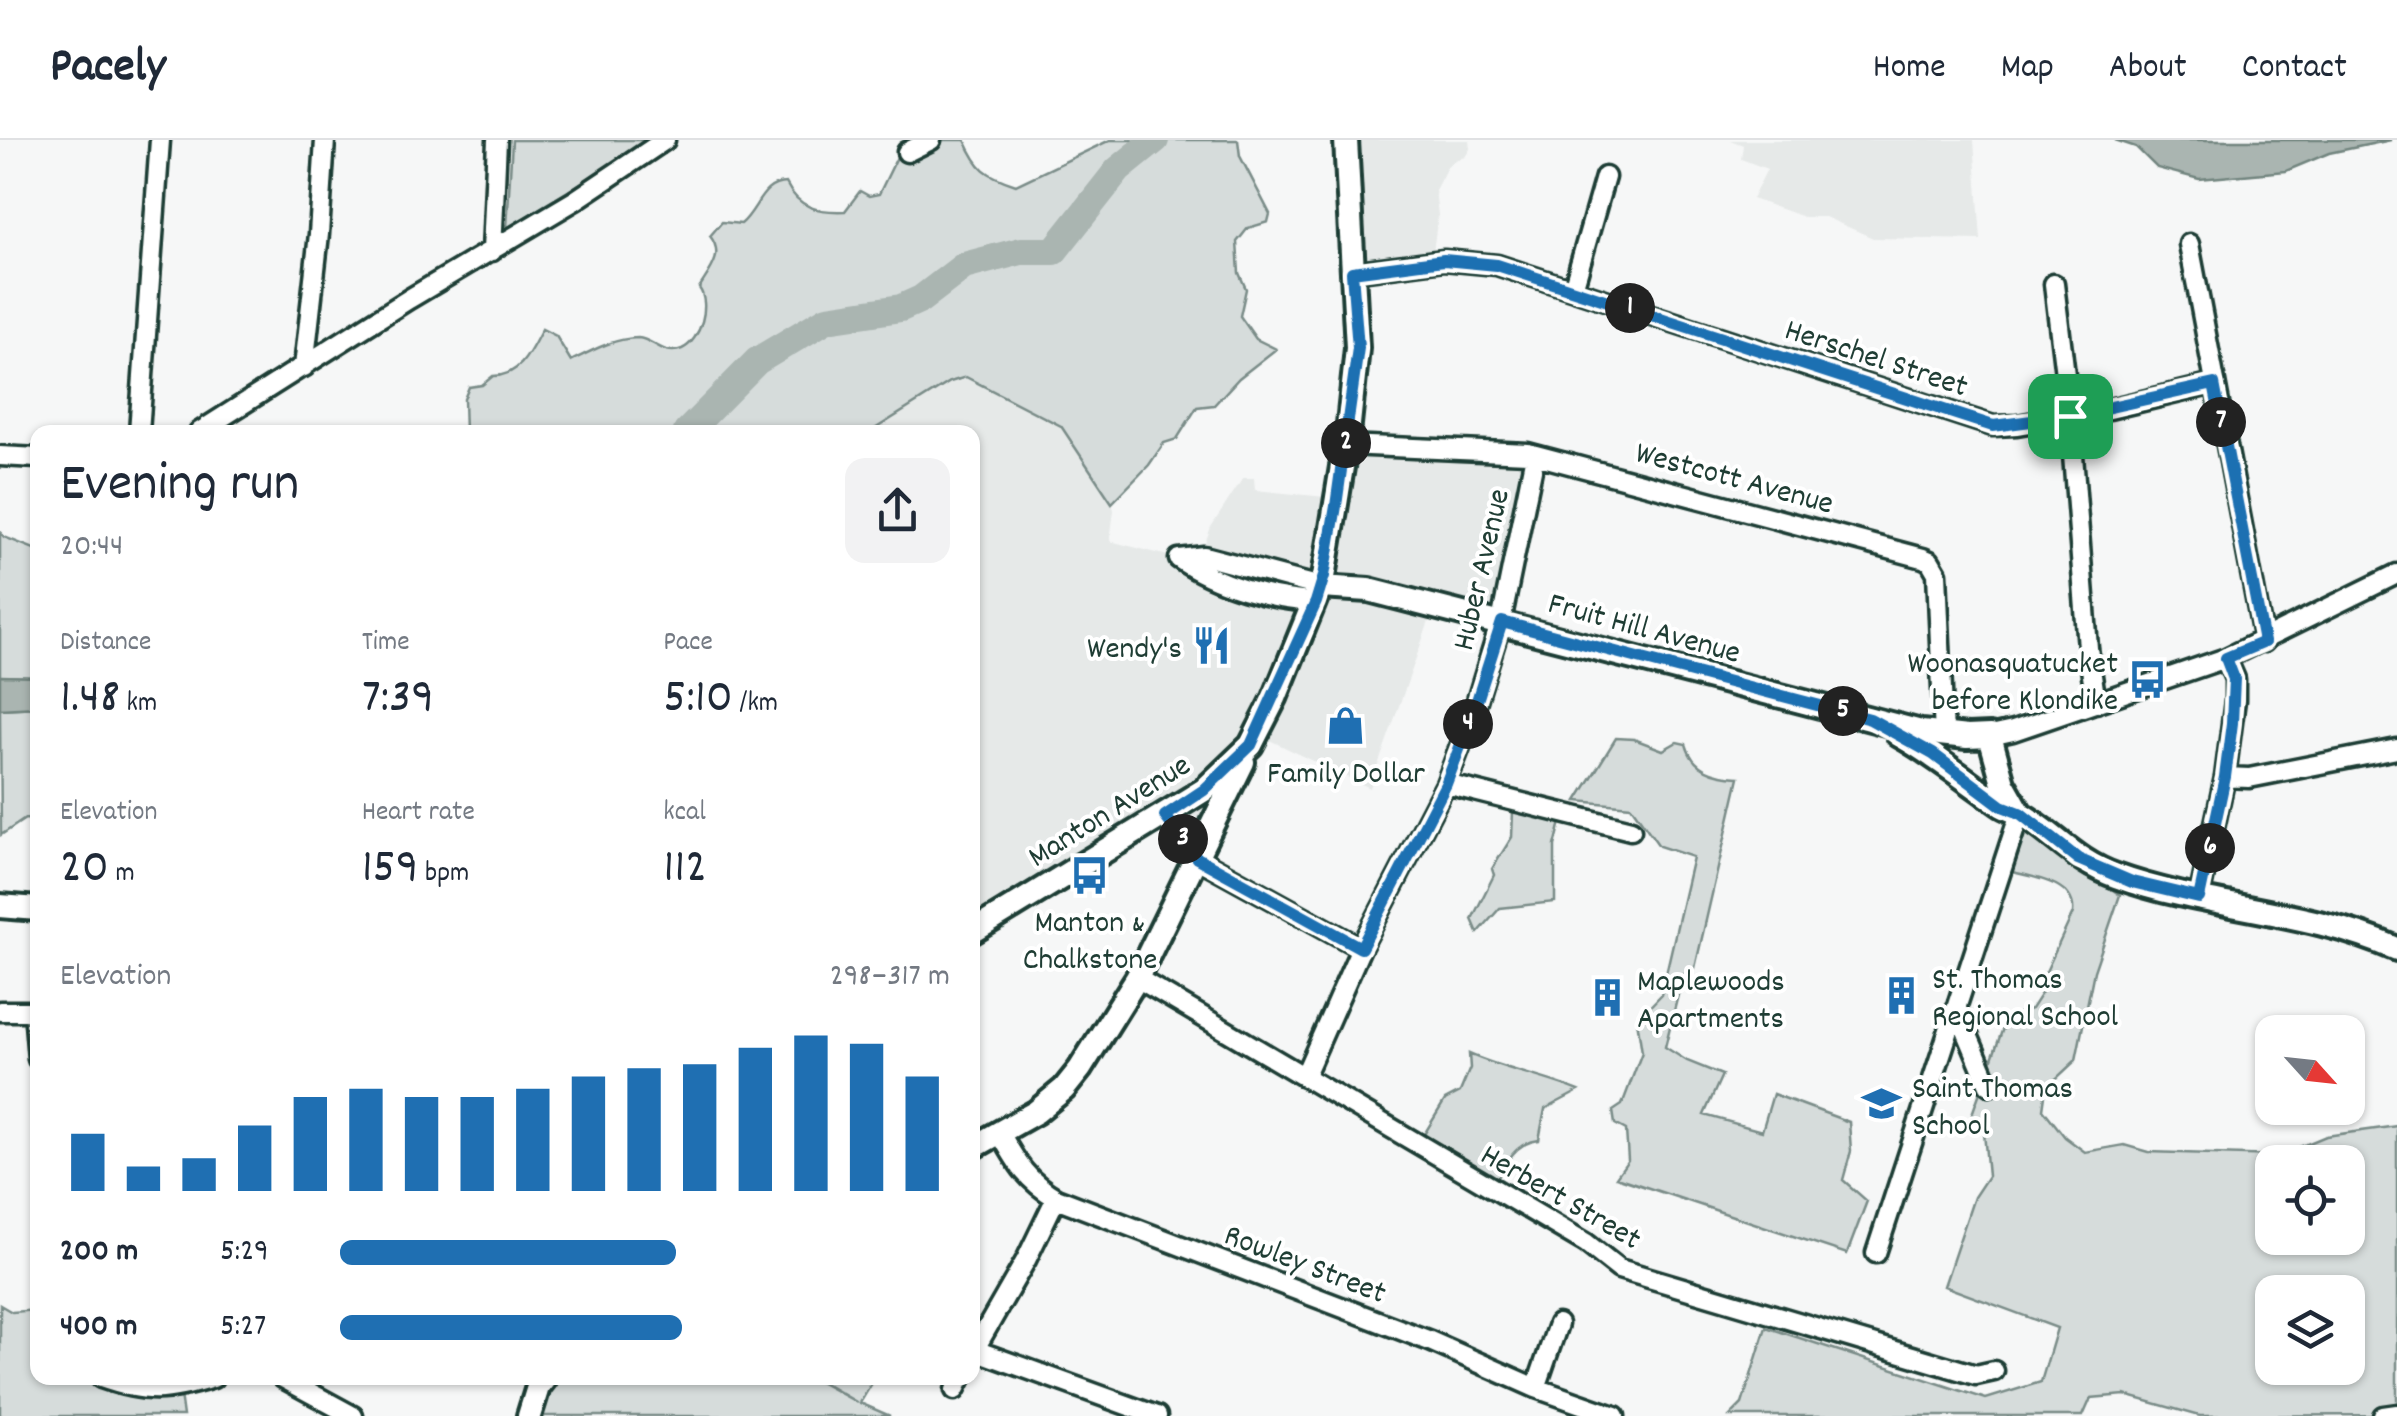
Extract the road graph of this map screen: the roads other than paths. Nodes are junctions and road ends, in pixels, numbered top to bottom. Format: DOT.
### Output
graph roads {
  1 [pos="160,140"];
  2 [pos="325,140"];
  3 [pos="497,140"];
  4 [pos="665,140"];
  5 [pos="931,140"];
  6 [pos="1346,140"];
  7 [pos="907,152"];
  8 [pos="1605,177"];
  9 [pos="2189,244"];
  10 [pos="492,251"];
  11 [pos="1352,272"];
  12 [pos="2054,284"];
  13 [pos="1573,289"];
  14 [pos="304,367"];
  15 [pos="2214,384"];
  16 [pos="2070,416"];
  17 [pos="140,425"];
  18 [pos="211,425"];
  19 [pos="1346,445"];
  20 [pos="1536,455"];
  21 [pos="0,456"];
  22 [pos="30,458"];
  23 [pos="2397,574"];
  24 [pos="1318,595"];
  25 [pos="1502,622"];
  26 [pos="2264,642"];
  27 [pos="2226,658"];
  28 [pos="2096,702"];
  29 [pos="1870,719"];
  30 [pos="1944,736"];
  31 [pos="1990,736"];
  32 [pos="1251,745"];
  33 [pos="2397,749"];
  34 [pos="2225,777"];
  35 [pos="1446,784"];
  36 [pos="2020,813"];
  37 [pos="1165,816"];
  38 [pos="1631,830"];
  39 [pos="1197,858"];
  40 [pos="2199,898"];
  41 [pos="0,906"];
  42 [pos="30,909"];
  43 [pos="980,927"];
  44 [pos="1361,948"];
  45 [pos="2397,949"];
  46 [pos="1137,978"];
  47 [pos="1957,1009"];
  48 [pos="0,1011"];
  49 [pos="30,1011"];
  50 [pos="1304,1078"];
  51 [pos="1989,1085"];
  52 [pos="1000,1133"];
  53 [pos="980,1144"];
  54 [pos="1056,1198"];
  55 [pos="1876,1253"];
  56 [pos="1558,1324"];
  57 [pos="980,1341"];
  58 [pos="980,1354"];
  59 [pos="1994,1371"];
  60 [pos="125,1385"];
  61 [pos="189,1385"];
  62 [pos="296,1385"];
  63 [pos="542,1385"];
  64 [pos="1536,1388"];
  65 [pos="2397,1414"];
  66 [pos="353,1416"];
  67 [pos="528,1416"];
  68 [pos="1157,1416"];
  69 [pos="1616,1416"];
  70 [pos="2383,1416"];
  1 -- 17 [label="street"];
  2 -- 14 [label="street"];
  3 -- 10 [label="street"];
  4 -- 10 [label="street"];
  5 -- 7 [label="street"];
  6 -- 11 [label="main road, Manton Avenue"];
  8 -- 13 [label="street"];
  9 -- 15 [label="street"];
  10 -- 14 [label="street"];
  11 -- 13 [label="street, Herschel Street"];
  11 -- 19 [label="main road, Manton Avenue"];
  12 -- 16 [label="street"];
  13 -- 16 [label="street, Herschel Street"];
  14 -- 18 [label="street"];
  15 -- 16 [label="street, Herschel Street"];
  15 -- 26 [label="street"];
  16 -- 28 [label="street"];
  19 -- 20 [label="street, Westcott Avenue"];
  19 -- 24 [label="main road, Manton Avenue"];
  20 -- 25 [label="street, Huber Avenue"];
  20 -- 30 [label="street, Westcott Avenue"];
  21 -- 22 [label="street"];
  23 -- 26 [label="street"];
  24 -- 24 [label="street"];
  24 -- 25 [label="main road, Fruit Hill Avenue"];
  24 -- 32 [label="main road, Manton Avenue"];
  25 -- 29 [label="main road, Fruit Hill Avenue"];
  25 -- 35 [label="street, Huber Avenue"];
  26 -- 27 [label="street"];
  27 -- 28 [label="street"];
  27 -- 34 [label="street"];
  28 -- 31 [label="street"];
  29 -- 30 [label="main road, Fruit Hill Avenue"];
  29 -- 36 [label="main road, Fruit Hill Avenue"];
  30 -- 31 [label="main road, Fruit Hill Avenue"];
  31 -- 36 [label="main road, Fruit Hill Avenue"];
  32 -- 37 [label="main road, Manton Avenue"];
  32 -- 39 [label="main road"];
  33 -- 34 [label="street"];
  34 -- 40 [label="street"];
  35 -- 38 [label="street"];
  35 -- 44 [label="street, Huber Avenue"];
  36 -- 40 [label="main road, Fruit Hill Avenue"];
  36 -- 47 [label="street"];
  37 -- 39 [label="street"];
  37 -- 43 [label="main road, Manton Avenue"];
  39 -- 44 [label="street"];
  39 -- 46 [label="main road"];
  40 -- 45 [label="main road, Fruit Hill Avenue"];
  41 -- 42 [label="main road"];
  44 -- 50 [label="street, Huber Avenue"];
  46 -- 50 [label="street, Herbert Street"];
  46 -- 52 [label="main road"];
  47 -- 51 [label="street"];
  47 -- 55 [label="street"];
  48 -- 49 [label="street"];
  50 -- 59 [label="street, Herbert Street"];
  52 -- 53 [label="main road"];
  52 -- 54 [label="street, Rowley Street"];
  54 -- 57 [label="street"];
  54 -- 64 [label="street, Rowley Street"];
  56 -- 64 [label="street"];
  58 -- 68 [label="street"];
  60 -- 61 [label="street"];
  62 -- 66 [label="street"];
  63 -- 67 [label="main road"];
  64 -- 69 [label="street, Rowley Street"];
  65 -- 70 [label="street"];
}
